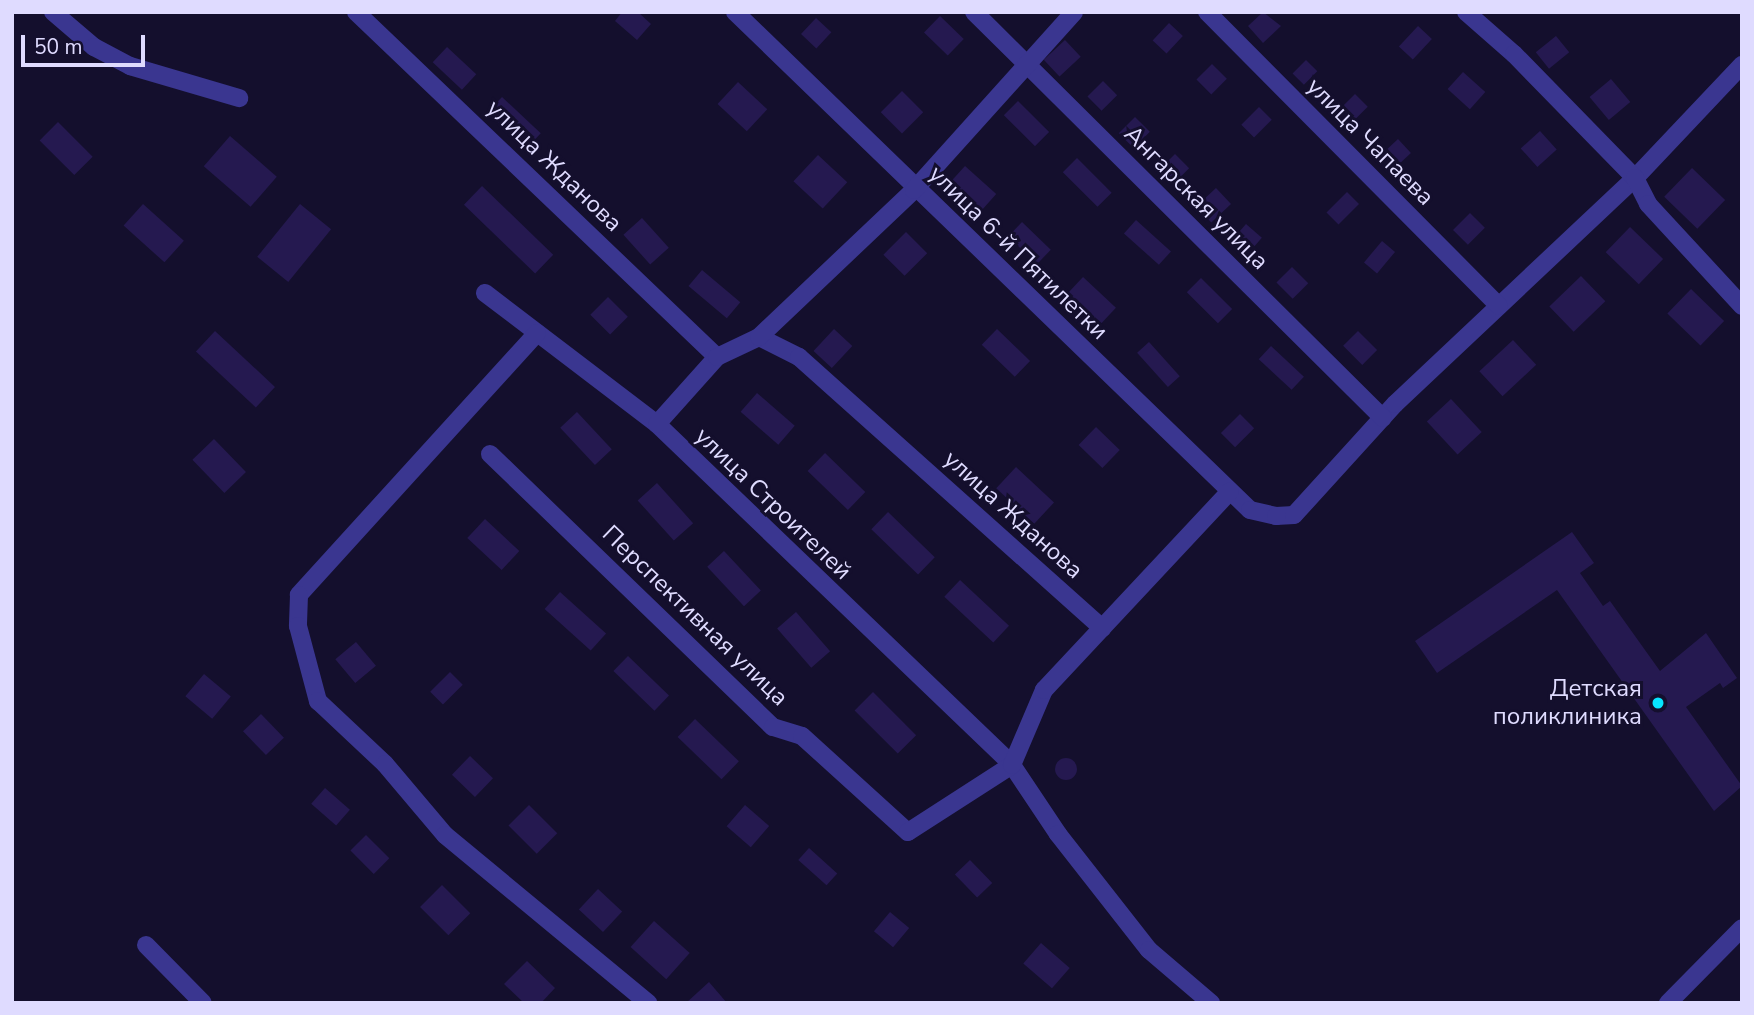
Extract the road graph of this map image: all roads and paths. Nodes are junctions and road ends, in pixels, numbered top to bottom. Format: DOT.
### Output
graph roads {
  1 [pos="53,12"];
  2 [pos="356,12"];
  3 [pos="735,12"];
  4 [pos="974,12"];
  5 [pos="1074,12"];
  6 [pos="1207,12"];
  7 [pos="1466,12"];
  8 [pos="1027,65"];
  9 [pos="1742,65"];
  10 [pos="239,98"];
  11 [pos="1634,178"];
  12 [pos="914,190"];
  13 [pos="485,293"];
  14 [pos="1499,306"];
  15 [pos="1742,306"];
  16 [pos="537,333"];
  17 [pos="759,337"];
  18 [pos="717,357"];
  19 [pos="1383,418"];
  20 [pos="657,424"];
  21 [pos="490,454"];
  22 [pos="1230,491"];
  23 [pos="1102,628"];
  24 [pos="1013,765"];
  25 [pos="1742,928"];
  26 [pos="146,945"];
  27 [pos="203,1003"];
  28 [pos="648,1003"];
  29 [pos="1211,1003"];
  30 [pos="1668,1003"];
  1 -- 10 [label="street"];
  2 -- 18 [label="street, улица Жданова"];
  3 -- 12 [label="street, улица 6-й Пятилетки"];
  4 -- 8 [label="street, Ангарская улица"];
  5 -- 8 [label="street"];
  6 -- 14 [label="street, улица Чапаева"];
  7 -- 11 [label="street"];
  8 -- 12 [label="street"];
  8 -- 19 [label="street, Ангарская улица"];
  9 -- 11 [label="street"];
  11 -- 14 [label="street"];
  11 -- 15 [label="street"];
  12 -- 17 [label="street"];
  12 -- 22 [label="street, улица 6-й Пятилетки"];
  13 -- 16 [label="street, улица Строителей"];
  14 -- 19 [label="street"];
  16 -- 20 [label="street, улица Строителей"];
  16 -- 28 [label="street"];
  17 -- 18 [label="street"];
  17 -- 23 [label="street, улица Жданова"];
  18 -- 20 [label="street"];
  19 -- 22 [label="street, улица 6-й Пятилетки"];
  20 -- 24 [label="street, улица Строителей"];
  21 -- 24 [label="street, Перспективная улица"];
  22 -- 23 [label="street"];
  23 -- 24 [label="street"];
  24 -- 29 [label="street, улица Строителей"];
  25 -- 30 [label="street"];
  26 -- 27 [label="street"];
}
